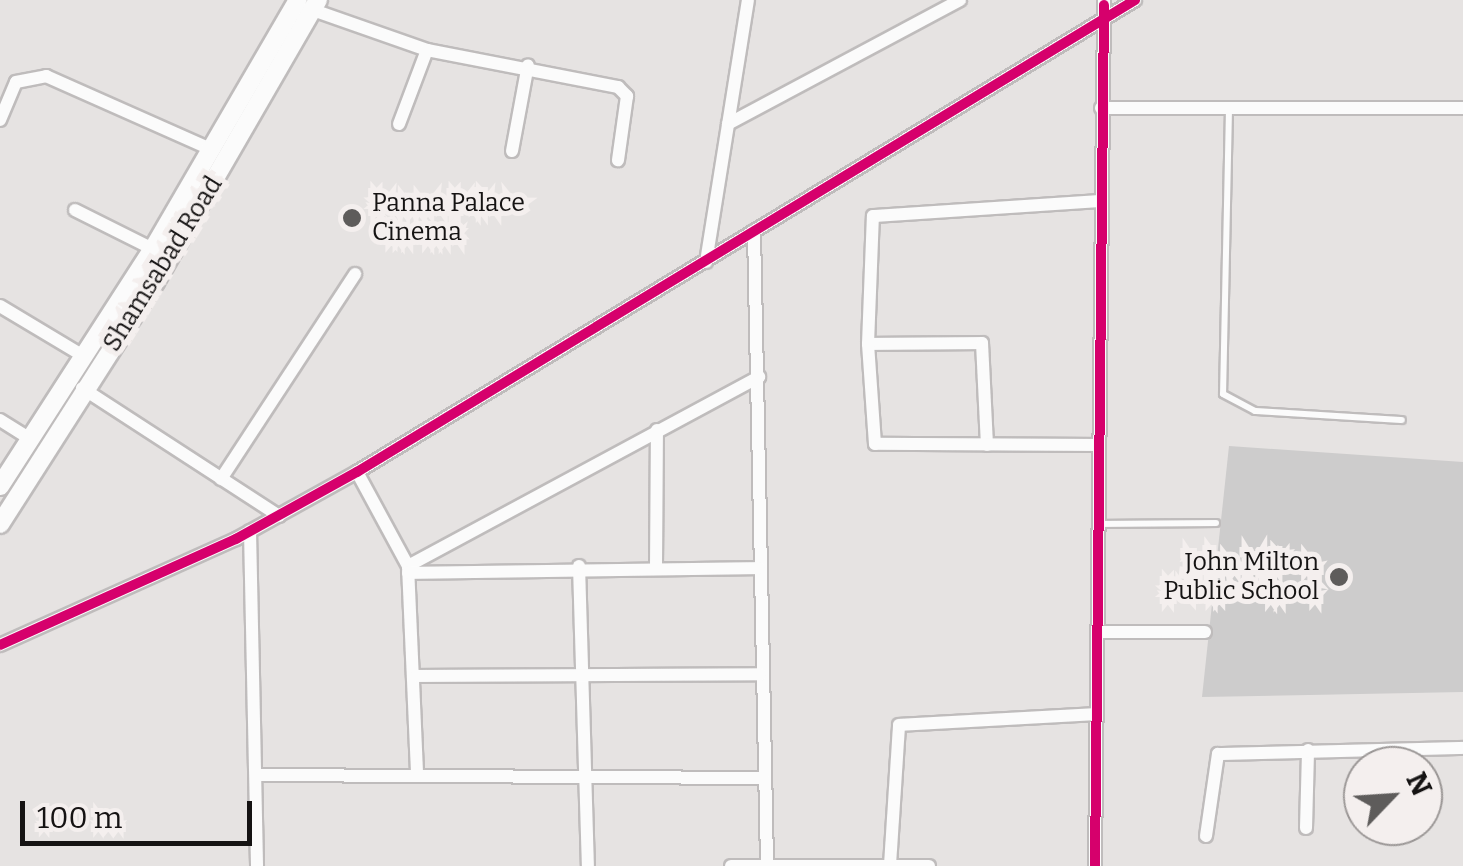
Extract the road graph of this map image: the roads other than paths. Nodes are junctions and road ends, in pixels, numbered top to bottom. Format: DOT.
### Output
graph roads {
  1 [pos="748,0"];
  2 [pos="960,0"];
  3 [pos="1135,0"];
  4 [pos="310,3"];
  5 [pos="1104,7"];
  6 [pos="428,50"];
  7 [pos="528,65"];
  8 [pos="1101,108"];
  9 [pos="1229,108"];
  10 [pos="1463,108"];
  11 [pos="0,120"];
  12 [pos="399,124"];
  13 [pos="728,124"];
  14 [pos="213,150"];
  15 [pos="512,151"];
  16 [pos="618,160"];
  17 [pos="1097,201"];
  18 [pos="75,210"];
  19 [pos="754,232"];
  20 [pos="153,249"];
  21 [pos="706,262"];
  22 [pos="355,274"];
  23 [pos="0,306"];
  24 [pos="868,344"];
  25 [pos="82,355"];
  26 [pos="759,376"];
  27 [pos="66,380"];
  28 [pos="85,390"];
  29 [pos="0,420"];
  30 [pos="1402,420"];
  31 [pos="656,430"];
  32 [pos="30,439"];
  33 [pos="987,444"];
  34 [pos="1097,445"];
  35 [pos="357,472"];
  36 [pos="220,480"];
  37 [pos="0,486"];
  38 [pos="278,516"];
  39 [pos="0,524"];
  40 [pos="1097,524"];
  41 [pos="1216,524"];
  42 [pos="250,531"];
  43 [pos="579,566"];
  44 [pos="656,567"];
  45 [pos="759,568"];
  46 [pos="408,569"];
  47 [pos="1097,632"];
  48 [pos="1204,632"];
  49 [pos="0,645"];
  50 [pos="582,674"];
  51 [pos="760,674"];
  52 [pos="417,676"];
  53 [pos="1096,714"];
  54 [pos="1463,748"];
  55 [pos="1308,750"];
  56 [pos="258,775"];
  57 [pos="417,776"];
  58 [pos="582,776"];
  59 [pos="762,778"];
  60 [pos="1306,828"];
  61 [pos="1206,836"];
  62 [pos="767,864"];
  63 [pos="794,864"];
  64 [pos="890,864"];
  65 [pos="257,866"];
  66 [pos="588,866"];
  67 [pos="731,866"];
  68 [pos="929,866"];
  69 [pos="1095,866"];
  1 -- 13 [label="street"];
  2 -- 13 [label="street"];
  3 -- 5 [label="street"];
  4 -- 6 [label="street"];
  4 -- 14 [label="main road, Shamsabad Road"];
  4 -- 28 [label="main road, Shamsabad Road"];
  5 -- 8 [label="street"];
  5 -- 19 [label="street"];
  6 -- 7 [label="street"];
  6 -- 12 [label="street"];
  7 -- 15 [label="street"];
  7 -- 16 [label="street"];
  8 -- 9 [label="street"];
  8 -- 17 [label="street"];
  9 -- 10 [label="street"];
  9 -- 30 [label="lane"];
  11 -- 14 [label="street"];
  13 -- 21 [label="street"];
  14 -- 20 [label="main road, Shamsabad Road"];
  17 -- 24 [label="street"];
  17 -- 34 [label="street"];
  18 -- 20 [label="street"];
  19 -- 21 [label="street"];
  19 -- 26 [label="street"];
  20 -- 25 [label="main road, Shamsabad Road"];
  21 -- 35 [label="street"];
  22 -- 36 [label="street"];
  23 -- 25 [label="street"];
  24 -- 33 [label="street"];
  24 -- 33 [label="street"];
  25 -- 27 [label="main road, Shamsabad Road"];
  26 -- 31 [label="street"];
  26 -- 45 [label="street"];
  27 -- 28 [label="street"];
  27 -- 32 [label="main road, Shamsabad Road"];
  28 -- 36 [label="street"];
  28 -- 39 [label="main road, Shamsabad Road"];
  29 -- 32 [label="street"];
  31 -- 44 [label="street"];
  31 -- 46 [label="street"];
  32 -- 37 [label="main road, Shamsabad Road"];
  33 -- 34 [label="street"];
  34 -- 40 [label="street"];
  35 -- 38 [label="street"];
  35 -- 46 [label="street"];
  36 -- 38 [label="street"];
  38 -- 42 [label="street"];
  40 -- 41 [label="lane"];
  40 -- 47 [label="street"];
  42 -- 49 [label="street"];
  42 -- 56 [label="street"];
  43 -- 44 [label="street"];
  43 -- 46 [label="street"];
  43 -- 50 [label="street"];
  44 -- 45 [label="street"];
  45 -- 51 [label="street"];
  46 -- 52 [label="street"];
  47 -- 48 [label="street"];
  47 -- 53 [label="street"];
  50 -- 51 [label="street"];
  50 -- 52 [label="street"];
  50 -- 58 [label="street"];
  51 -- 59 [label="street"];
  52 -- 57 [label="street"];
  53 -- 64 [label="street"];
  53 -- 69 [label="street"];
  54 -- 55 [label="street"];
  55 -- 60 [label="street"];
  55 -- 61 [label="street"];
  56 -- 57 [label="street"];
  56 -- 65 [label="street"];
  57 -- 58 [label="street"];
  58 -- 59 [label="street"];
  58 -- 66 [label="street"];
  59 -- 62 [label="street"];
  62 -- 63 [label="street"];
  62 -- 67 [label="street"];
  63 -- 64 [label="street"];
  64 -- 68 [label="street"];
}
